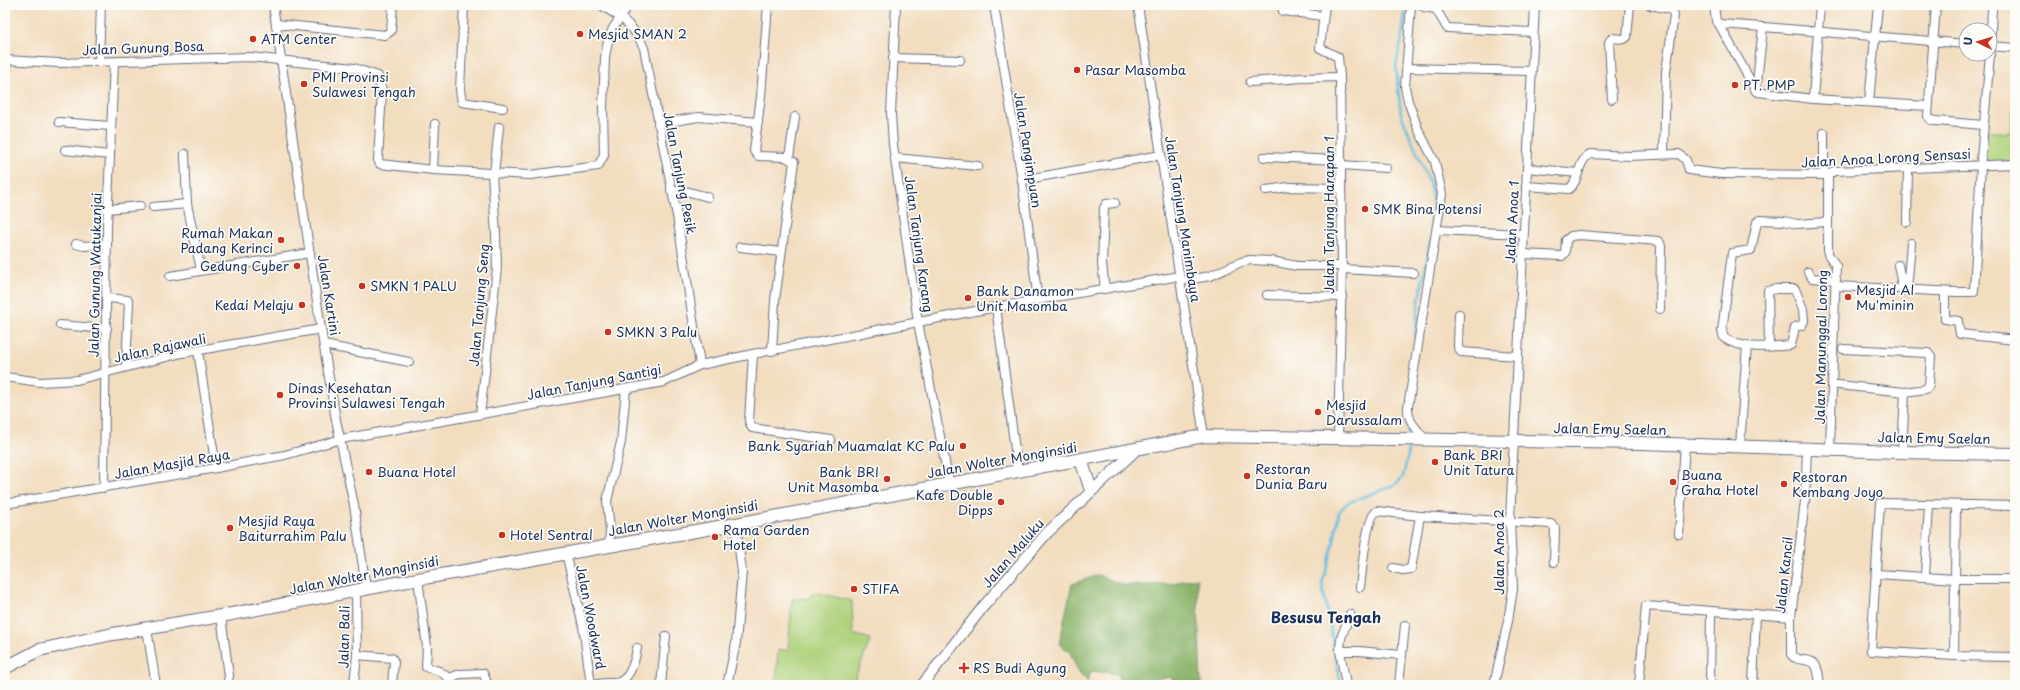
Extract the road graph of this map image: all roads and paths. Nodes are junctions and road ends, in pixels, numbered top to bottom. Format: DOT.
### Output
graph roads {
  1 [pos="102,5"];
  2 [pos="273,5"];
  3 [pos="393,5"];
  4 [pos="464,5"];
  5 [pos="601,5"];
  6 [pos="629,5"];
  7 [pos="768,5"];
  8 [pos="896,5"];
  9 [pos="994,5"];
  10 [pos="1138,5"];
  11 [pos="1282,5"];
  12 [pos="1325,5"];
  13 [pos="1411,5"];
  14 [pos="1535,5"];
  15 [pos="1630,5"];
  16 [pos="1650,5"];
  17 [pos="1714,5"];
  18 [pos="1820,5"];
  19 [pos="1878,5"];
  20 [pos="1936,5"];
  21 [pos="1424,7"];
  22 [pos="1992,9"];
  23 [pos="1323,16"];
  24 [pos="621,17"];
  25 [pos="1991,22"];
  26 [pos="276,24"];
  27 [pos="1719,24"];
  28 [pos="1763,27"];
  29 [pos="1819,31"];
  30 [pos="1533,32"];
  31 [pos="1876,36"];
  32 [pos="1933,41"];
  33 [pos="1958,43"];
  34 [pos="1998,47"];
  35 [pos="2015,48"];
  36 [pos="893,58"];
  37 [pos="5,60"];
  38 [pos="281,60"];
  39 [pos="960,60"];
  40 [pos="99,62"];
  41 [pos="114,62"];
  42 [pos="1989,62"];
  43 [pos="1406,68"];
  44 [pos="1531,70"];
  45 [pos="1340,77"];
  46 [pos="1250,82"];
  47 [pos="1756,91"];
  48 [pos="1612,99"];
  49 [pos="1813,99"];
  50 [pos="1869,102"];
  51 [pos="1927,106"];
  52 [pos="503,108"];
  53 [pos="795,117"];
  54 [pos="59,122"];
  55 [pos="758,122"];
  56 [pos="436,124"];
  57 [pos="658,124"];
  58 [pos="1983,125"];
  59 [pos="110,126"];
  60 [pos="499,127"];
  61 [pos="1824,134"];
  62 [pos="65,150"];
  63 [pos="1664,153"];
  64 [pos="185,154"];
  65 [pos="109,155"];
  66 [pos="1161,155"];
  67 [pos="1264,157"];
  68 [pos="789,158"];
  69 [pos="895,158"];
  70 [pos="1341,162"];
  71 [pos="1981,162"];
  72 [pos="2015,164"];
  73 [pos="978,166"];
  74 [pos="1386,168"];
  75 [pos="1527,168"];
  76 [pos="433,170"];
  77 [pos="1908,170"];
  78 [pos="1578,173"];
  79 [pos="493,174"];
  80 [pos="1826,175"];
  81 [pos="1022,180"];
  82 [pos="1526,186"];
  83 [pos="1341,188"];
  84 [pos="671,190"];
  85 [pos="1266,190"];
  86 [pos="708,198"];
  87 [pos="1115,203"];
  88 [pos="187,204"];
  89 [pos="140,206"];
  90 [pos="153,207"];
  91 [pos="107,209"];
  92 [pos="1828,222"];
  93 [pos="1907,222"];
  94 [pos="1437,230"];
  95 [pos="1523,234"];
  96 [pos="1911,243"];
  97 [pos="76,244"];
  98 [pos="106,244"];
  99 [pos="740,247"];
  100 [pos="781,252"];
  101 [pos="310,253"];
  102 [pos="1523,254"];
  103 [pos="1898,265"];
  104 [pos="1342,267"];
  105 [pos="201,270"];
  106 [pos="1808,272"];
  107 [pos="1414,273"];
  108 [pos="170,276"];
  109 [pos="1181,279"];
  110 [pos="1836,283"];
  111 [pos="1105,289"];
  112 [pos="1905,290"];
  113 [pos="1945,292"];
  114 [pos="1267,295"];
  115 [pos="1342,297"];
  116 [pos="107,298"];
  117 [pos="1038,300"];
  118 [pos="996,307"];
  119 [pos="1660,309"];
  120 [pos="1459,314"];
  121 [pos="918,322"];
  122 [pos="60,325"];
  123 [pos="106,329"];
  124 [pos="321,329"];
  125 [pos="2015,340"];
  126 [pos="324,345"];
  127 [pos="1747,345"];
  128 [pos="1768,347"];
  129 [pos="1843,349"];
  130 [pos="198,351"];
  131 [pos="772,351"];
  132 [pos="753,354"];
  133 [pos="1518,356"];
  134 [pos="409,362"];
  135 [pos="700,365"];
  136 [pos="126,367"];
  137 [pos="105,372"];
  138 [pos="5,377"];
  139 [pos="1838,385"];
  140 [pos="626,389"];
  141 [pos="1905,392"];
  142 [pos="480,415"];
  143 [pos="1204,436"];
  144 [pos="1338,438"];
  145 [pos="341,439"];
  146 [pos="831,440"];
  147 [pos="1423,441"];
  148 [pos="1515,441"];
  149 [pos="1685,445"];
  150 [pos="1740,446"];
  151 [pos="1807,448"];
  152 [pos="1830,449"];
  153 [pos="1136,450"];
  154 [pos="1902,452"];
  155 [pos="2015,454"];
  156 [pos="1081,460"];
  157 [pos="216,468"];
  158 [pos="1018,472"];
  159 [pos="949,484"];
  160 [pos="104,488"];
  161 [pos="1091,490"];
  162 [pos="5,504"];
  163 [pos="1929,504"];
  164 [pos="1956,505"];
  165 [pos="2015,506"];
  166 [pos="1420,516"];
  167 [pos="1510,520"];
  168 [pos="736,524"];
  169 [pos="1679,534"];
  170 [pos="609,546"];
  171 [pos="566,553"];
  172 [pos="1554,562"];
  173 [pos="1393,568"];
  174 [pos="1876,574"];
  175 [pos="1925,577"];
  176 [pos="418,579"];
  177 [pos="1955,579"];
  178 [pos="2015,579"];
  179 [pos="1360,587"];
  180 [pos="361,589"];
  181 [pos="1711,611"];
  182 [pos="1350,614"];
  183 [pos="1756,614"];
  184 [pos="222,616"];
  185 [pos="1791,617"];
  186 [pos="1405,625"];
  187 [pos="147,629"];
  188 [pos="666,636"];
  189 [pos="637,648"];
  190 [pos="1340,651"];
  191 [pos="357,655"];
  192 [pos="1401,655"];
  193 [pos="1954,656"];
  194 [pos="2015,657"];
  195 [pos="5,668"];
  196 [pos="449,681"];
  197 [pos="156,685"];
  198 [pos="227,685"];
  199 [pos="354,685"];
  200 [pos="392,685"];
  201 [pos="488,685"];
  202 [pos="591,685"];
  203 [pos="595,685"];
  204 [pos="661,685"];
  205 [pos="727,685"];
  206 [pos="922,685"];
  207 [pos="1346,685"];
  208 [pos="1399,685"];
  209 [pos="1494,685"];
  210 [pos="1639,685"];
  211 [pos="1710,685"];
  212 [pos="1753,685"];
  213 [pos="1820,685"];
  1 -- 40 [label="street"];
  2 -- 26 [label="street, Jalan Kartini"];
  3 -- 26 [label="street"];
  4 -- 52 [label="street"];
  5 -- 24 [label="street, Jalan Tanjung Pesik"];
  6 -- 24 [label="street"];
  7 -- 55 [label="street"];
  8 -- 36 [label="street, Jalan Tanjung Karang"];
  9 -- 81 [label="street, Jalan Pangimpuan"];
  10 -- 66 [label="street, Jalan Tanjung Manimbaya"];
  11 -- 23 [label="street"];
  12 -- 23 [label="street, Jalan Tanjung Harapan 1"];
  13 -- 43 [label="street"];
  14 -- 30 [label="street, Jalan Anoa 1"];
  15 -- 48 [label="street"];
  16 -- 63 [label="street"];
  17 -- 27 [label="street"];
  18 -- 29 [label="street"];
  19 -- 31 [label="street"];
  20 -- 32 [label="street"];
  21 -- 30 [label="street"];
  22 -- 25 [label="street"];
  23 -- 45 [label="street, Jalan Tanjung Harapan 1"];
  24 -- 57 [label="street, Jalan Tanjung Pesik"];
  24 -- 79 [label="street"];
  26 -- 38 [label="street, Jalan Kartini"];
  27 -- 28 [label="street"];
  27 -- 47 [label="street"];
  28 -- 29 [label="street"];
  28 -- 47 [label="street"];
  29 -- 31 [label="street"];
  29 -- 49 [label="street"];
  30 -- 44 [label="street, Jalan Anoa 1"];
  31 -- 32 [label="street"];
  31 -- 50 [label="street"];
  32 -- 33 [label="street"];
  32 -- 51 [label="street"];
  34 -- 35 [label="street"];
  36 -- 39 [label="street"];
  36 -- 69 [label="street, Jalan Tanjung Karang"];
  37 -- 40 [label="street, Jalan Gunung Bosa"];
  38 -- 41 [label="street, Jalan Gunung Bosa"];
  38 -- 76 [label="street"];
  38 -- 101 [label="street, Jalan Kartini"];
  40 -- 41 [label="street, Jalan Gunung Bosa"];
  41 -- 59 [label="street, Jalan Gunung Watukanjai"];
  42 -- 58 [label="street"];
  43 -- 44 [label="street"];
  43 -- 94 [label="street"];
  44 -- 75 [label="street, Jalan Anoa 1"];
  45 -- 46 [label="street"];
  45 -- 70 [label="street, Jalan Tanjung Harapan 1"];
  47 -- 49 [label="street"];
  49 -- 50 [label="street"];
  50 -- 51 [label="street"];
  51 -- 58 [label="street"];
  53 -- 68 [label="street"];
  54 -- 59 [label="street"];
  55 -- 57 [label="street"];
  55 -- 68 [label="street"];
  56 -- 76 [label="street"];
  57 -- 84 [label="street, Jalan Tanjung Pesik"];
  58 -- 71 [label="street"];
  59 -- 65 [label="street, Jalan Gunung Watukanjai"];
  60 -- 79 [label="street, Jalan Tanjung Seng"];
  61 -- 80 [label="street, Jalan Manunggal Lorong"];
  62 -- 65 [label="street"];
  63 -- 78 [label="street, Jalan Anoa Lorong Sensasi"];
  63 -- 80 [label="street, Jalan Anoa Lorong Sensasi"];
  64 -- 88 [label="street"];
  65 -- 91 [label="street, Jalan Gunung Watukanjai"];
  66 -- 81 [label="street"];
  66 -- 109 [label="street, Jalan Tanjung Manimbaya"];
  67 -- 70 [label="street"];
  68 -- 100 [label="street"];
  69 -- 73 [label="street"];
  69 -- 121 [label="street, Jalan Tanjung Karang"];
  70 -- 74 [label="street"];
  70 -- 83 [label="street, Jalan Tanjung Harapan 1"];
  71 -- 72 [label="street, Jalan Anoa Lorong Sensasi"];
  71 -- 77 [label="street, Jalan Anoa Lorong Sensasi"];
  71 -- 113 [label="street"];
  75 -- 78 [label="street"];
  75 -- 82 [label="street, Jalan Anoa 1"];
  76 -- 79 [label="street"];
  77 -- 80 [label="street, Jalan Anoa Lorong Sensasi"];
  77 -- 93 [label="street"];
  78 -- 82 [label="street, Jalan Anoa Lorong Sensasi"];
  79 -- 142 [label="street, Jalan Tanjung Seng"];
  80 -- 92 [label="street, Jalan Manunggal Lorong"];
  81 -- 117 [label="street, Jalan Pangimpuan"];
  82 -- 95 [label="street, Jalan Anoa 1"];
  83 -- 85 [label="street"];
  83 -- 104 [label="street, Jalan Tanjung Harapan 1"];
  84 -- 86 [label="street"];
  84 -- 135 [label="street, Jalan Tanjung Pesik"];
  87 -- 111 [label="street"];
  88 -- 90 [label="street"];
  88 -- 105 [label="street"];
  89 -- 91 [label="street"];
  91 -- 98 [label="street, Jalan Gunung Watukanjai"];
  92 -- 110 [label="street, Jalan Manunggal Lorong"];
  92 -- 127 [label="street"];
  94 -- 95 [label="street"];
  94 -- 147 [label="street"];
  95 -- 102 [label="street, Jalan Anoa 1"];
  96 -- 112 [label="street"];
  97 -- 98 [label="street"];
  98 -- 116 [label="street, Jalan Gunung Watukanjai"];
  99 -- 100 [label="street"];
  100 -- 131 [label="street"];
  101 -- 105 [label="street"];
  101 -- 124 [label="street, Jalan Kartini"];
  102 -- 119 [label="street"];
  102 -- 133 [label="street, Jalan Anoa 1"];
  103 -- 112 [label="street"];
  104 -- 107 [label="street"];
  104 -- 109 [label="street"];
  104 -- 115 [label="street, Jalan Tanjung Harapan 1"];
  105 -- 108 [label="street"];
  106 -- 110 [label="street"];
  109 -- 111 [label="street"];
  109 -- 143 [label="street, Jalan Tanjung Manimbaya"];
  110 -- 112 [label="street"];
  110 -- 152 [label="street, Jalan Manunggal Lorong"];
  111 -- 117 [label="street"];
  112 -- 113 [label="street"];
  113 -- 125 [label="street"];
  114 -- 115 [label="street"];
  115 -- 144 [label="street, Jalan Tanjung Harapan 1"];
  116 -- 123 [label="street, Jalan Gunung Watukanjai"];
  116 -- 136 [label="street"];
  117 -- 118 [label="street"];
  118 -- 121 [label="street"];
  118 -- 158 [label="street"];
  120 -- 133 [label="street"];
  121 -- 131 [label="street, Jalan Tanjung Santigi"];
  121 -- 159 [label="street, Jalan Tanjung Karang"];
  122 -- 123 [label="street"];
  123 -- 137 [label="street, Jalan Gunung Watukanjai"];
  124 -- 126 [label="street, Jalan Kartini"];
  124 -- 130 [label="street, Jalan Rajawali"];
  126 -- 134 [label="street"];
  126 -- 145 [label="street, Jalan Kartini"];
  127 -- 128 [label="street"];
  127 -- 150 [label="street"];
  128 -- 128 [label="street"];
  129 -- 141 [label="street"];
  130 -- 136 [label="street, Jalan Rajawali"];
  130 -- 157 [label="street"];
  131 -- 132 [label="street, Jalan Tanjung Santigi"];
  132 -- 135 [label="street, Jalan Tanjung Santigi"];
  132 -- 146 [label="street"];
  133 -- 148 [label="street, Jalan Anoa 1"];
  135 -- 140 [label="street, Jalan Tanjung Santigi"];
  136 -- 137 [label="street, Jalan Rajawali"];
  137 -- 138 [label="street, Jalan Rajawali"];
  137 -- 160 [label="street, Jalan Gunung Watukanjai"];
  139 -- 141 [label="street"];
  140 -- 142 [label="street, Jalan Tanjung Santigi"];
  140 -- 170 [label="street"];
  141 -- 154 [label="street"];
  142 -- 145 [label="street, Jalan Tanjung Santigi"];
  143 -- 144 [label="highway, Jalan Emy Saelan"];
  143 -- 153 [label="highway, Jalan Wolter Monginsidi"];
  144 -- 147 [label="highway, Jalan Emy Saelan"];
  145 -- 157 [label="street, Jalan Masjid Raya"];
  145 -- 180 [label="street, Jalan Kartini"];
  147 -- 148 [label="highway, Jalan Emy Saelan"];
  148 -- 149 [label="highway, Jalan Emy Saelan"];
  148 -- 167 [label="street, Jalan Anoa 2"];
  149 -- 150 [label="highway, Jalan Emy Saelan"];
  149 -- 169 [label="street"];
  150 -- 151 [label="highway, Jalan Emy Saelan"];
  151 -- 152 [label="highway, Jalan Emy Saelan"];
  151 -- 185 [label="street, Jalan Kancil"];
  152 -- 154 [label="highway, Jalan Emy Saelan"];
  153 -- 156 [label="highway, Jalan Wolter Monginsidi"];
  153 -- 161 [label="main road, Jalan Maluku"];
  154 -- 155 [label="highway, Jalan Emy Saelan"];
  156 -- 158 [label="highway, Jalan Wolter Monginsidi"];
  156 -- 161 [label="highway"];
  157 -- 160 [label="street, Jalan Masjid Raya"];
  158 -- 159 [label="highway, Jalan Wolter Monginsidi"];
  159 -- 168 [label="highway, Jalan Wolter Monginsidi"];
  160 -- 162 [label="street, Jalan Masjid Raya"];
  161 -- 206 [label="main road, Jalan Maluku"];
  163 -- 164 [label="street"];
  163 -- 174 [label="street"];
  163 -- 175 [label="street"];
  164 -- 165 [label="street"];
  164 -- 177 [label="street"];
  166 -- 167 [label="street"];
  166 -- 173 [label="street"];
  166 -- 179 [label="street"];
  167 -- 172 [label="street"];
  167 -- 209 [label="street, Jalan Anoa 2"];
  168 -- 170 [label="highway, Jalan Wolter Monginsidi"];
  168 -- 205 [label="street"];
  170 -- 171 [label="highway, Jalan Wolter Monginsidi"];
  171 -- 176 [label="highway, Jalan Wolter Monginsidi"];
  171 -- 202 [label="street, Jalan Woodward"];
  174 -- 175 [label="street"];
  174 -- 193 [label="street"];
  175 -- 177 [label="street"];
  176 -- 180 [label="highway, Jalan Wolter Monginsidi"];
  176 -- 196 [label="street"];
  177 -- 178 [label="street"];
  177 -- 193 [label="street"];
  180 -- 184 [label="highway, Jalan Wolter Monginsidi"];
  180 -- 191 [label="street, Jalan Bali"];
  181 -- 183 [label="street"];
  181 -- 210 [label="street"];
  181 -- 211 [label="street"];
  182 -- 190 [label="street"];
  183 -- 185 [label="street"];
  183 -- 212 [label="street"];
  184 -- 187 [label="highway, Jalan Wolter Monginsidi"];
  184 -- 198 [label="street"];
  185 -- 213 [label="street, Jalan Kancil"];
  186 -- 192 [label="street"];
  187 -- 195 [label="highway, Jalan Wolter Monginsidi"];
  187 -- 197 [label="street"];
  188 -- 204 [label="street"];
  189 -- 203 [label="street"];
  190 -- 192 [label="street"];
  190 -- 207 [label="street"];
  191 -- 199 [label="street, Jalan Bali"];
  191 -- 200 [label="street"];
  192 -- 208 [label="street"];
  193 -- 194 [label="street"];
  196 -- 201 [label="street"];
}
